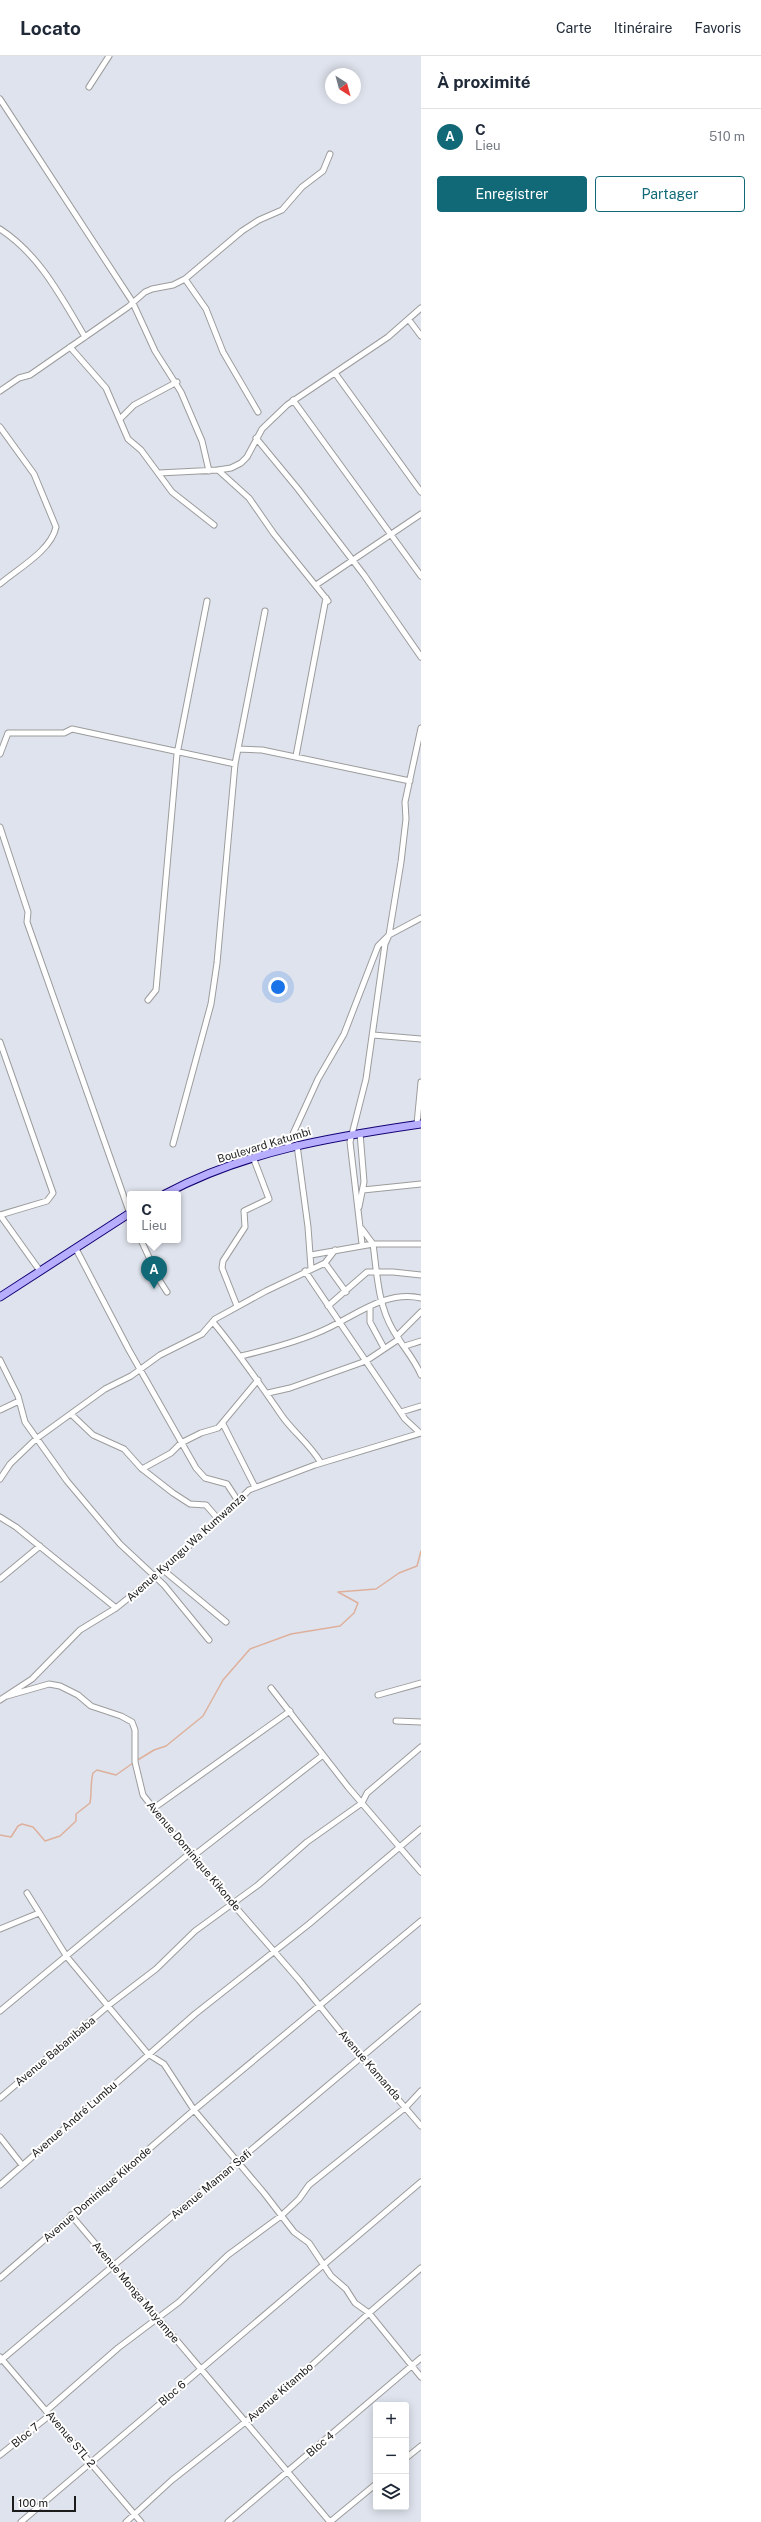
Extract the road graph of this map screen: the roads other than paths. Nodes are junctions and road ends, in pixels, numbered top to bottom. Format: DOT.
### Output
graph roads {
  1 [pos="109,56"];
  2 [pos="89,86"];
  3 [pos="0,99"];
  4 [pos="330,154"];
  5 [pos="0,229"];
  6 [pos="185,279"];
  7 [pos="132,301"];
  8 [pos="421,308"];
  9 [pos="409,320"];
  10 [pos="421,336"];
  11 [pos="85,337"];
  12 [pos="70,347"];
  13 [pos="335,372"];
  14 [pos="177,382"];
  15 [pos="0,391"];
  16 [pos="294,400"];
  17 [pos="258,412"];
  18 [pos="120,419"];
  19 [pos="0,427"];
  20 [pos="256,438"];
  21 [pos="218,470"];
  22 [pos="209,471"];
  23 [pos="159,473"];
  24 [pos="421,492"];
  25 [pos="421,514"];
  26 [pos="214,525"];
  27 [pos="391,535"];
  28 [pos="352,561"];
  29 [pos="421,576"];
  30 [pos="0,584"];
  31 [pos="316,586"];
  32 [pos="207,601"];
  33 [pos="265,611"];
  34 [pos="421,657"];
  35 [pos="421,728"];
  36 [pos="238,749"];
  37 [pos="177,752"];
  38 [pos="0,754"];
  39 [pos="296,756"];
  40 [pos="235,764"];
  41 [pos="410,781"];
  42 [pos="0,827"];
  43 [pos="421,918"];
  44 [pos="389,935"];
  45 [pos="148,1000"];
  46 [pos="372,1035"];
  47 [pos="421,1039"];
  48 [pos="0,1042"];
  49 [pos="421,1082"];
  50 [pos="419,1124"];
  51 [pos="360,1132"];
  52 [pos="352,1135"];
  53 [pos="173,1144"];
  54 [pos="297,1145"];
  55 [pos="287,1147"];
  56 [pos="253,1158"];
  57 [pos="421,1184"];
  58 [pos="363,1190"];
  59 [pos="172,1191"];
  60 [pos="127,1205"];
  61 [pos="358,1210"];
  62 [pos="0,1215"];
  63 [pos="127,1216"];
  64 [pos="361,1228"];
  65 [pos="142,1243"];
  66 [pos="362,1244"];
  67 [pos="373,1244"];
  68 [pos="421,1244"];
  69 [pos="76,1248"];
  70 [pos="335,1250"];
  71 [pos="310,1255"];
  72 [pos="325,1263"];
  73 [pos="310,1268"];
  74 [pos="305,1271"];
  75 [pos="376,1271"];
  76 [pos="40,1272"];
  77 [pos="421,1275"];
  78 [pos="167,1292"];
  79 [pos="346,1292"];
  80 [pos="0,1297"];
  81 [pos="421,1298"];
  82 [pos="382,1300"];
  83 [pos="237,1306"];
  84 [pos="328,1306"];
  85 [pos="370,1307"];
  86 [pos="421,1312"];
  87 [pos="213,1322"];
  88 [pos="340,1324"];
  89 [pos="398,1337"];
  90 [pos="421,1341"];
  91 [pos="405,1346"];
  92 [pos="384,1348"];
  93 [pos="241,1356"];
  94 [pos="0,1360"];
  95 [pos="366,1361"];
  96 [pos="141,1369"];
  97 [pos="421,1375"];
  98 [pos="258,1380"];
  99 [pos="268,1393"];
  100 [pos="19,1401"];
  101 [pos="421,1406"];
  102 [pos="0,1410"];
  103 [pos="401,1412"];
  104 [pos="71,1414"];
  105 [pos="222,1424"];
  106 [pos="420,1433"];
  107 [pos="36,1439"];
  108 [pos="182,1443"];
  109 [pos="321,1463"];
  110 [pos="142,1469"];
  111 [pos="0,1479"];
  112 [pos="255,1487"];
  113 [pos="238,1501"];
  114 [pos="0,1517"];
  115 [pos="219,1520"];
  116 [pos="40,1546"];
  117 [pos="162,1569"];
  118 [pos="154,1575"];
  119 [pos="0,1579"];
  120 [pos="116,1608"];
  121 [pos="226,1622"];
  122 [pos="209,1640"];
  123 [pos="421,1683"];
  124 [pos="272,1688"];
  125 [pos="378,1695"];
  126 [pos="7,1696"];
  127 [pos="0,1700"];
  128 [pos="290,1711"];
  129 [pos="396,1721"];
  130 [pos="421,1722"];
  131 [pos="421,1747"];
  132 [pos="323,1755"];
  133 [pos="362,1804"];
  134 [pos="154,1808"];
  135 [pos="421,1829"];
  136 [pos="400,1848"];
  137 [pos="190,1856"];
  138 [pos="421,1872"];
  139 [pos="27,1893"];
  140 [pos="232,1904"];
  141 [pos="39,1914"];
  142 [pos="421,1921"];
  143 [pos="0,1929"];
  144 [pos="274,1952"];
  145 [pos="66,1957"];
  146 [pos="109,2005"];
  147 [pos="319,2005"];
  148 [pos="421,2007"];
  149 [pos="0,2011"];
  150 [pos="148,2054"];
  151 [pos="361,2056"];
  152 [pos="421,2091"];
  153 [pos="0,2098"];
  154 [pos="406,2107"];
  155 [pos="194,2110"];
  156 [pos="421,2126"];
  157 [pos="0,2137"];
  158 [pos="237,2160"];
  159 [pos="22,2165"];
  160 [pos="421,2182"];
  161 [pos="0,2185"];
  162 [pos="71,2215"];
  163 [pos="281,2216"];
  164 [pos="324,2264"];
  165 [pos="114,2266"];
  166 [pos="421,2268"];
  167 [pos="0,2278"];
  168 [pos="368,2313"];
  169 [pos="157,2318"];
  170 [pos="421,2358"];
  171 [pos="1,2359"];
  172 [pos="412,2366"];
  173 [pos="201,2369"];
  174 [pos="421,2377"];
  175 [pos="48,2413"];
  176 [pos="246,2421"];
  177 [pos="421,2446"];
  178 [pos="0,2455"];
  179 [pos="409,2456"];
  180 [pos="90,2463"];
  181 [pos="288,2471"];
  182 [pos="373,2486"];
  183 [pos="135,2514"];
  184 [pos="21,2522"];
  185 [pos="126,2522"];
  186 [pos="141,2522"];
  187 [pos="228,2522"];
  188 [pos="330,2522"];
  1 -- 2 [label="street"];
  3 -- 7 [label="street"];
  4 -- 6 [label="street"];
  5 -- 11 [label="street"];
  6 -- 7 [label="street"];
  6 -- 17 [label="street"];
  7 -- 11 [label="street"];
  7 -- 14 [label="street"];
  8 -- 9 [label="street"];
  9 -- 10 [label="street"];
  9 -- 13 [label="street"];
  11 -- 12 [label="street"];
  12 -- 15 [label="street"];
  12 -- 18 [label="street"];
  13 -- 16 [label="street"];
  13 -- 24 [label="street"];
  14 -- 18 [label="street"];
  14 -- 22 [label="street"];
  16 -- 20 [label="street"];
  16 -- 27 [label="street"];
  18 -- 23 [label="street"];
  19 -- 30 [label="street"];
  20 -- 21 [label="street"];
  20 -- 28 [label="street"];
  21 -- 22 [label="street"];
  21 -- 31 [label="street"];
  22 -- 23 [label="street"];
  23 -- 26 [label="street"];
  25 -- 27 [label="street"];
  27 -- 28 [label="street"];
  27 -- 29 [label="street"];
  28 -- 31 [label="street"];
  28 -- 34 [label="street"];
  31 -- 39 [label="street"];
  32 -- 37 [label="street"];
  33 -- 36 [label="street"];
  35 -- 41 [label="street"];
  36 -- 39 [label="street"];
  36 -- 40 [label="street"];
  37 -- 38 [label="street"];
  37 -- 40 [label="street"];
  37 -- 45 [label="street"];
  39 -- 41 [label="street"];
  40 -- 53 [label="street"];
  41 -- 44 [label="street"];
  42 -- 60 [label="street"];
  43 -- 44 [label="street"];
  44 -- 46 [label="street"];
  44 -- 55 [label="street"];
  46 -- 47 [label="street"];
  46 -- 52 [label="street"];
  48 -- 62 [label="street"];
  49 -- 50 [label="street"];
  50 -- 51 [label="street, Boulevard Katumbi"];
  51 -- 52 [label="street, Boulevard Katumbi"];
  51 -- 58 [label="street"];
  52 -- 54 [label="street, Boulevard Katumbi"];
  52 -- 61 [label="street"];
  54 -- 55 [label="street, Boulevard Katumbi"];
  54 -- 71 [label="street"];
  55 -- 56 [label="street, Boulevard Katumbi"];
  56 -- 59 [label="street, Boulevard Katumbi"];
  56 -- 83 [label="street"];
  57 -- 58 [label="street"];
  58 -- 61 [label="street"];
  61 -- 64 [label="street"];
  62 -- 76 [label="street"];
  63 -- 69 [label="street"];
  64 -- 66 [label="street"];
  64 -- 67 [label="street"];
  65 -- 78 [label="street"];
  66 -- 67 [label="street"];
  66 -- 70 [label="street"];
  67 -- 68 [label="street"];
  67 -- 75 [label="street"];
  69 -- 76 [label="street"];
  69 -- 96 [label="street"];
  70 -- 71 [label="street"];
  70 -- 72 [label="street"];
  71 -- 73 [label="street"];
  72 -- 73 [label="street"];
  72 -- 79 [label="street"];
  73 -- 74 [label="street"];
  74 -- 83 [label="street"];
  74 -- 84 [label="street"];
  75 -- 77 [label="street"];
  75 -- 79 [label="street"];
  75 -- 82 [label="street"];
  76 -- 80 [label="street"];
  79 -- 84 [label="street"];
  81 -- 82 [label="street"];
  82 -- 85 [label="street"];
  82 -- 89 [label="street"];
  83 -- 87 [label="street"];
  84 -- 88 [label="street"];
  85 -- 88 [label="street"];
  85 -- 92 [label="street"];
  86 -- 89 [label="street"];
  87 -- 93 [label="street"];
  87 -- 96 [label="street"];
  88 -- 93 [label="street"];
  88 -- 95 [label="street"];
  89 -- 91 [label="street"];
  89 -- 92 [label="street"];
  90 -- 91 [label="street"];
  91 -- 97 [label="street"];
  92 -- 95 [label="street"];
  93 -- 98 [label="street"];
  94 -- 100 [label="street"];
  95 -- 99 [label="street"];
  95 -- 103 [label="street"];
  96 -- 104 [label="street"];
  96 -- 108 [label="street"];
  98 -- 99 [label="street"];
  98 -- 105 [label="street"];
  99 -- 109 [label="street"];
  100 -- 102 [label="street"];
  100 -- 107 [label="street"];
  101 -- 103 [label="street"];
  103 -- 106 [label="street"];
  104 -- 107 [label="street"];
  104 -- 110 [label="street"];
  105 -- 108 [label="street"];
  105 -- 112 [label="street"];
  106 -- 109 [label="street, Avenue Kyungu Wa Kumwanza"];
  107 -- 111 [label="street"];
  107 -- 118 [label="street"];
  108 -- 110 [label="street"];
  108 -- 113 [label="street"];
  109 -- 112 [label="street, Avenue Kyungu Wa Kumwanza"];
  110 -- 115 [label="street"];
  112 -- 113 [label="street, Avenue Kyungu Wa Kumwanza"];
  113 -- 115 [label="street, Avenue Kyungu Wa Kumwanza"];
  114 -- 116 [label="street"];
  115 -- 117 [label="street, Avenue Kyungu Wa Kumwanza"];
  116 -- 119 [label="street"];
  116 -- 120 [label="street"];
  117 -- 118 [label="street, Avenue Kyungu Wa Kumwanza"];
  117 -- 121 [label="street"];
  118 -- 120 [label="street, Avenue Kyungu Wa Kumwanza"];
  118 -- 122 [label="street"];
  120 -- 126 [label="street, Avenue Kyungu Wa Kumwanza"];
  123 -- 125 [label="street"];
  124 -- 128 [label="street"];
  126 -- 127 [label="street, Avenue Kyungu Wa Kumwanza"];
  126 -- 134 [label="street, Avenue Dominique Kikonde"];
  128 -- 132 [label="street"];
  128 -- 134 [label="street"];
  129 -- 130 [label="street"];
  131 -- 133 [label="street"];
  132 -- 133 [label="street"];
  132 -- 137 [label="street"];
  133 -- 136 [label="street"];
  133 -- 140 [label="street, Avenue Babanibaba"];
  134 -- 137 [label="street, Avenue Dominique Kikonde"];
  135 -- 136 [label="street, Avenue André Lumbu"];
  136 -- 138 [label="street"];
  136 -- 144 [label="street, Avenue André Lumbu"];
  137 -- 140 [label="street, Avenue Dominique Kikonde"];
  137 -- 145 [label="street"];
  139 -- 141 [label="street"];
  140 -- 144 [label="street, Avenue Dominique Kikonde"];
  140 -- 146 [label="street, Avenue Babanibaba"];
  141 -- 143 [label="street"];
  141 -- 145 [label="street"];
  142 -- 147 [label="street, Avenue Dominique Kikonde"];
  144 -- 147 [label="street, Avenue Dominique Kikonde"];
  144 -- 150 [label="street, Avenue André Lumbu"];
  145 -- 146 [label="street"];
  145 -- 149 [label="street"];
  146 -- 150 [label="street"];
  146 -- 153 [label="street, Avenue Babanibaba"];
  147 -- 151 [label="street, Avenue Kamanda"];
  147 -- 155 [label="street, Avenue Dominique Kikonde"];
  148 -- 151 [label="street, Avenue Maman Safi"];
  150 -- 155 [label="street"];
  150 -- 159 [label="street, Avenue André Lumbu"];
  151 -- 154 [label="street, Avenue Kamanda"];
  151 -- 158 [label="street, Avenue Maman Safi"];
  152 -- 154 [label="street, Bloc 7"];
  154 -- 156 [label="street, Avenue Kamanda"];
  154 -- 163 [label="street, Bloc 7"];
  155 -- 158 [label="street"];
  155 -- 162 [label="street, Avenue Dominique Kikonde"];
  157 -- 159 [label="street"];
  158 -- 163 [label="street"];
  158 -- 165 [label="street, Avenue Maman Safi"];
  159 -- 161 [label="street, Avenue André Lumbu"];
  160 -- 164 [label="street, Bloc 6"];
  162 -- 165 [label="street, Avenue Monga Muyampe"];
  162 -- 167 [label="street, Avenue Dominique Kikonde"];
  163 -- 164 [label="street"];
  163 -- 169 [label="street, Bloc 7"];
  164 -- 168 [label="street"];
  164 -- 173 [label="street, Bloc 6"];
  165 -- 169 [label="street, Avenue Monga Muyampe"];
  165 -- 171 [label="street, Avenue Maman Safi"];
  166 -- 168 [label="street, Avenue Kitambo"];
  168 -- 172 [label="street"];
  168 -- 176 [label="street, Avenue Kitambo"];
  169 -- 173 [label="street, Avenue Monga Muyampe"];
  169 -- 175 [label="street, Bloc 7"];
  170 -- 172 [label="street, Bloc 4"];
  171 -- 175 [label="street, Avenue STL 2"];
  172 -- 174 [label="street"];
  172 -- 181 [label="street, Bloc 4"];
  173 -- 176 [label="street, Avenue Monga Muyampe"];
  173 -- 180 [label="street, Bloc 6"];
  175 -- 178 [label="street, Bloc 7"];
  175 -- 180 [label="street, Avenue STL 2"];
  176 -- 181 [label="street, Avenue Monga Muyampe"];
  176 -- 183 [label="street, Avenue Kitambo"];
  177 -- 179 [label="street"];
  180 -- 183 [label="street, Avenue STL 2"];
  180 -- 184 [label="street, Bloc 6"];
  181 -- 187 [label="street, Bloc 4"];
  181 -- 188 [label="street, Avenue Monga Muyampe"];
  182 -- 188 [label="street"];
  183 -- 185 [label="street, Avenue Kitambo"];
  183 -- 186 [label="street, Avenue STL 2"];
}
